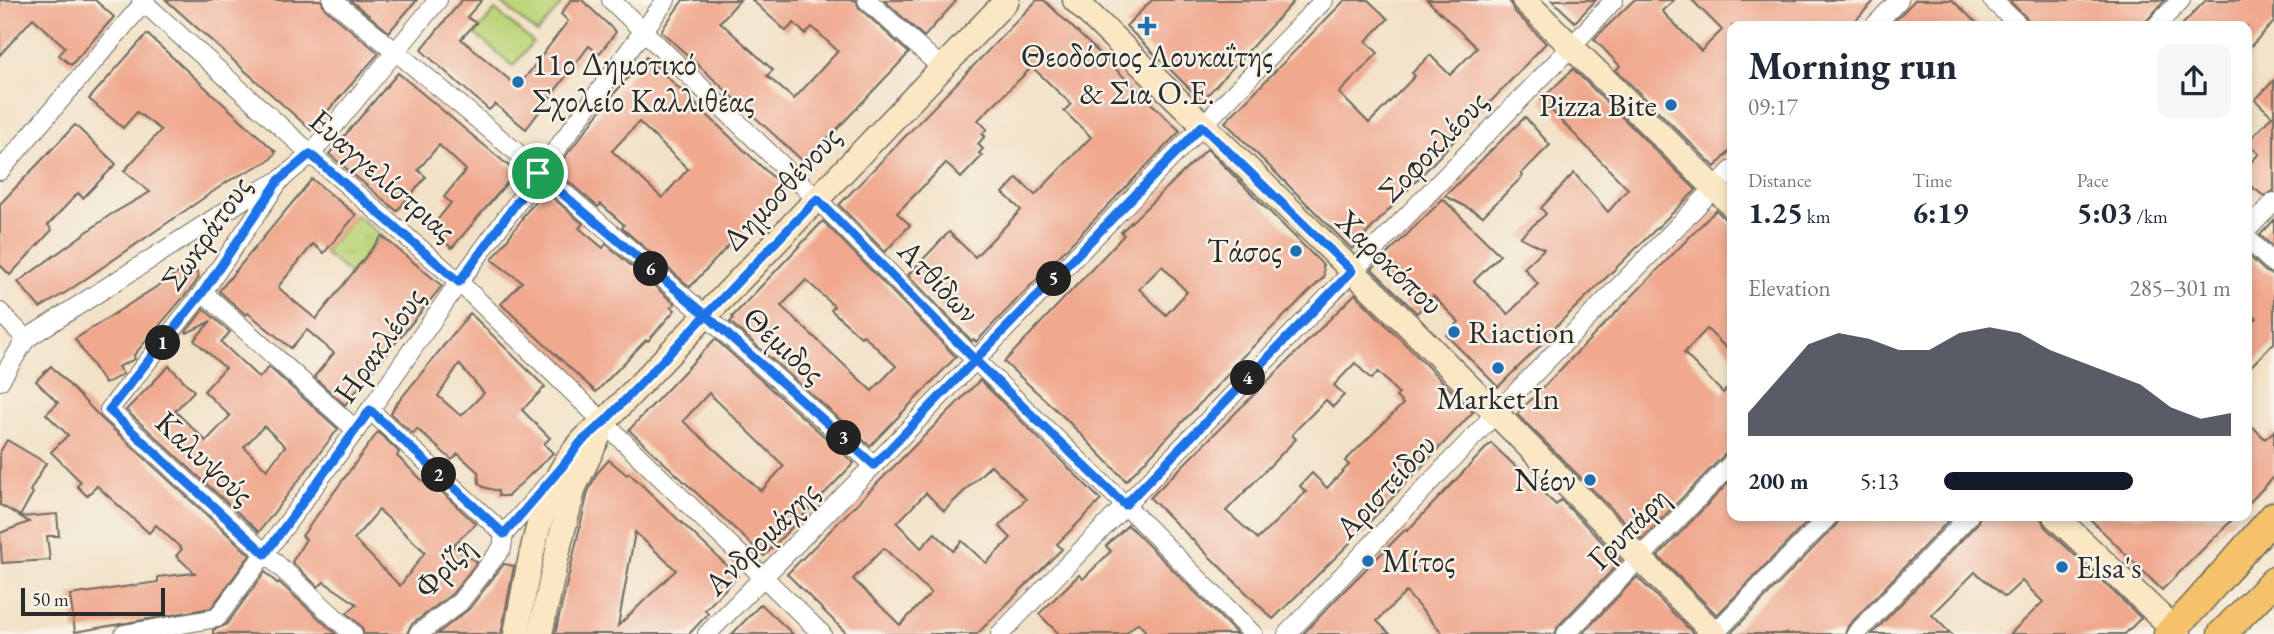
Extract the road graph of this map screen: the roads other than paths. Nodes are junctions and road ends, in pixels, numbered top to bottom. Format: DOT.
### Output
graph roads {
  1 [pos="332,0"];
  2 [pos="438,0"];
  3 [pos="611,0"];
  4 [pos="666,0"];
  5 [pos="867,0"];
  6 [pos="1007,0"];
  7 [pos="1075,0"];
  8 [pos="1324,0"];
  9 [pos="1524,0"];
  10 [pos="1614,0"];
  11 [pos="1899,0"];
  12 [pos="1992,0"];
  13 [pos="2181,0"];
  14 [pos="144,1"];
  15 [pos="1879,21"];
  16 [pos="2015,21"];
  17 [pos="2161,21"];
  18 [pos="644,30"];
  19 [pos="1571,47"];
  20 [pos="396,51"];
  21 [pos="942,68"];
  22 [pos="1202,126"];
  23 [pos="310,154"];
  24 [pos="0,171"];
  25 [pos="538,173"];
  26 [pos="279,180"];
  27 [pos="1724,196"];
  28 [pos="817,199"];
  29 [pos="2274,202"];
  30 [pos="2252,225"];
  31 [pos="2252,244"];
  32 [pos="2274,264"];
  33 [pos="1352,271"];
  34 [pos="459,282"];
  35 [pos="203,292"];
  36 [pos="0,312"];
  37 [pos="706,315"];
  38 [pos="26,339"];
  39 [pos="975,360"];
  40 [pos="0,380"];
  41 [pos="109,410"];
  42 [pos="370,410"];
  43 [pos="1495,414"];
  44 [pos="604,422"];
  45 [pos="356,430"];
  46 [pos="874,465"];
  47 [pos="562,467"];
  48 [pos="1727,468"];
  49 [pos="1125,505"];
  50 [pos="2274,516"];
  51 [pos="1824,521"];
  52 [pos="1964,521"];
  53 [pos="2060,521"];
  54 [pos="504,534"];
  55 [pos="265,554"];
  56 [pos="1639,559"];
  57 [pos="764,577"];
  58 [pos="2274,581"];
  59 [pos="193,629"];
  60 [pos="2173,632"];
  61 [pos="124,634"];
  62 [pos="353,634"];
  63 [pos="418,634"];
  64 [pos="516,634"];
  65 [pos="540,634"];
  66 [pos="707,634"];
  67 [pos="822,634"];
  68 [pos="1000,634"];
  69 [pos="1253,634"];
  70 [pos="1287,634"];
  71 [pos="1566,634"];
  72 [pos="1715,634"];
  73 [pos="1856,634"];
  74 [pos="2222,634"];
  1 -- 20 [label="street, Θέμιδος"];
  2 -- 20 [label="street, Σωκράτους"];
  3 -- 18 [label="street, Ατθίδων"];
  4 -- 18 [label="street, Ηρακλέους"];
  5 -- 21 [label="street"];
  6 -- 21 [label="street, Δημοσθένους"];
  7 -- 22 [label="street, Χαροκόπου"];
  8 -- 22 [label="street, Ανδρομάχης"];
  9 -- 19 [label="street"];
  10 -- 19 [label="street, Σοφοκλέους"];
  11 -- 15 [label="street"];
  12 -- 16 [label="street"];
  13 -- 17 [label="street"];
  14 -- 23 [label="street, Ευαγγελίστριας"];
  14 -- 24 [label="street"];
  18 -- 25 [label="street, Ηρακλέους"];
  18 -- 28 [label="street, Ατθίδων"];
  19 -- 27 [label="street"];
  19 -- 33 [label="street, Σοφοκλέους"];
  20 -- 23 [label="street, Σωκράτους"];
  20 -- 25 [label="street, Θέμιδος"];
  21 -- 28 [label="street, Δημοσθένους"];
  22 -- 33 [label="street, Χαροκόπου"];
  22 -- 39 [label="street, Ανδρομάχης"];
  23 -- 26 [label="street, Σωκράτους"];
  23 -- 34 [label="street, Ευαγγελίστριας"];
  25 -- 34 [label="street, Ηρακλέους"];
  25 -- 37 [label="street, Θέμιδος"];
  26 -- 35 [label="street, Σωκράτους"];
  26 -- 38 [label="street"];
  27 -- 43 [label="street, Αριστείδου"];
  28 -- 37 [label="street, Δημοσθένους"];
  28 -- 39 [label="street, Ατθίδων"];
  29 -- 30 [label="street"];
  31 -- 32 [label="street"];
  33 -- 43 [label="street, Χαροκόπου"];
  33 -- 49 [label="street, Σοφοκλέους"];
  34 -- 42 [label="street, Ηρακλέους"];
  34 -- 44 [label="street, Ευαγγελίστριας"];
  35 -- 41 [label="street, Σωκράτους"];
  35 -- 45 [label="street"];
  36 -- 38 [label="street"];
  37 -- 44 [label="street, Δημοσθένους"];
  37 -- 46 [label="street, Θέμιδος"];
  38 -- 40 [label="street"];
  39 -- 46 [label="street, Ανδρομάχης"];
  39 -- 49 [label="street, Ατθίδων"];
  41 -- 55 [label="street, Καλυψούς"];
  42 -- 45 [label="street, Ηρακλέους"];
  42 -- 54 [label="street"];
  43 -- 56 [label="street, Χαροκόπου"];
  43 -- 70 [label="street, Αριστείδου"];
  44 -- 47 [label="street, Δημοσθένους"];
  44 -- 57 [label="street, Ευαγγελίστριας"];
  44 -- 65 [label="street"];
  45 -- 55 [label="street, Ηρακλέους"];
  46 -- 57 [label="street, Ανδρομάχης"];
  47 -- 54 [label="street, Φρίζη"];
  47 -- 64 [label="street, Δημοσθένους"];
  48 -- 56 [label="street, Γρυπάρη"];
  49 -- 68 [label="street, Σοφοκλέους"];
  49 -- 69 [label="street, Ατθίδων"];
  50 -- 60 [label="main road"];
  51 -- 72 [label="street"];
  52 -- 73 [label="street"];
  53 -- 60 [label="street"];
  54 -- 63 [label="street, Φρίζη"];
  55 -- 59 [label="street, Ηρακλέους"];
  55 -- 62 [label="street, Καλυψούς"];
  56 -- 71 [label="street, Γρυπάρη"];
  56 -- 72 [label="street, Χαροκόπου"];
  57 -- 66 [label="street, Ανδρομάχης"];
  57 -- 67 [label="street, Ευαγγελίστριας"];
  58 -- 74 [label="main road"];
  59 -- 61 [label="street, Ηρακλέους"];
}
